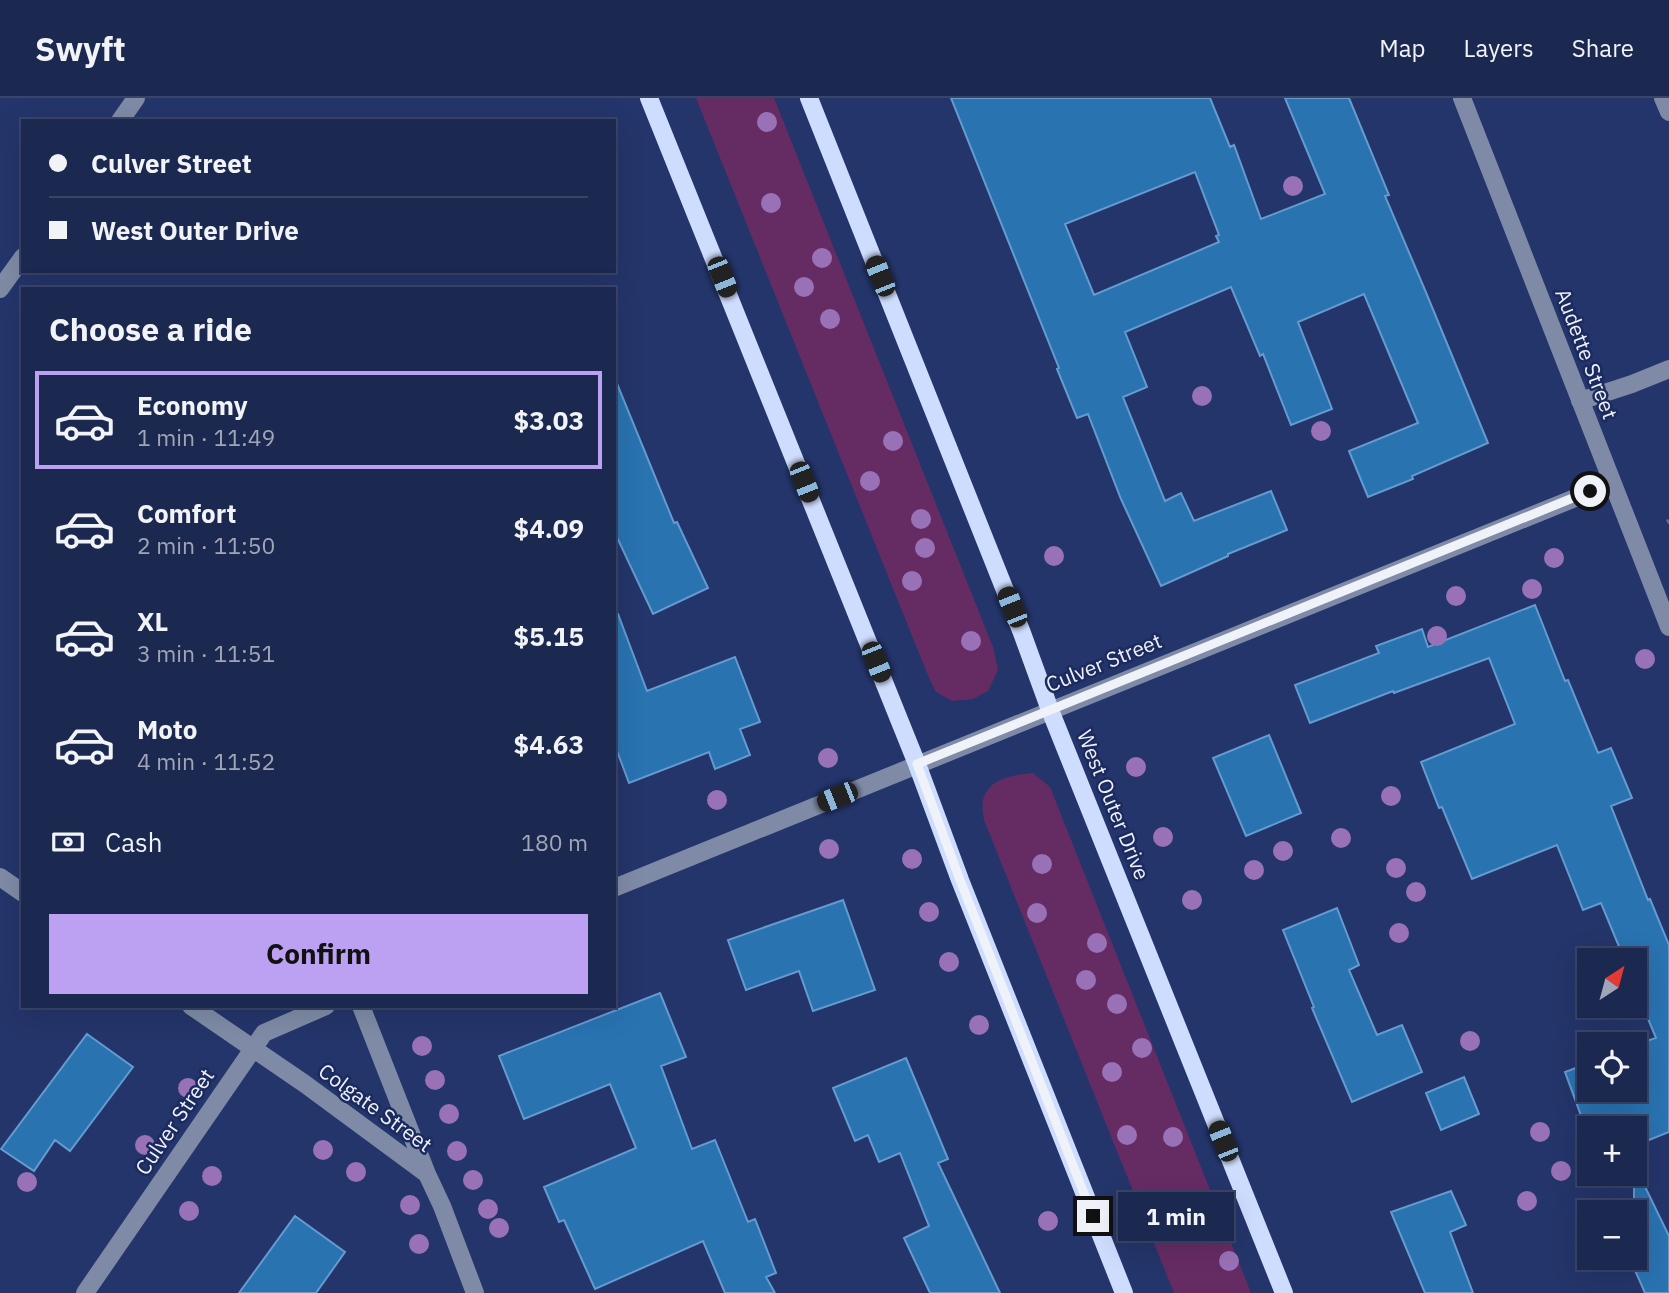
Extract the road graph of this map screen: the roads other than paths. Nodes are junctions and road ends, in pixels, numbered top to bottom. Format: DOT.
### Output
graph roads {
  1 [pos="136,98"];
  2 [pos="649,98"];
  3 [pos="809,98"];
  4 [pos="1462,98"];
  5 [pos="1663,98"];
  6 [pos="1669,112"];
  7 [pos="121,119"];
  8 [pos="21,260"];
  9 [pos="0,289"];
  10 [pos="1669,369"];
  11 [pos="1580,401"];
  12 [pos="1612,483"];
  13 [pos="1669,627"];
  14 [pos="1050,710"];
  15 [pos="917,764"];
  16 [pos="0,877"];
  17 [pos="616,887"];
  18 [pos="21,891"];
  19 [pos="194,1008"];
  20 [pos="321,1008"];
  21 [pos="362,1008"];
  22 [pos="253,1050"];
  23 [pos="427,1174"];
  24 [pos="85,1293"];
  25 [pos="475,1293"];
  26 [pos="1124,1293"];
  27 [pos="1283,1293"];
  1 -- 7 [label="street"];
  2 -- 15 [label="main road"];
  3 -- 14 [label="main road, West Outer Drive"];
  4 -- 11 [label="street, Audette Street"];
  5 -- 6 [label="street"];
  8 -- 9 [label="street"];
  10 -- 11 [label="street"];
  11 -- 12 [label="street, Audette Street"];
  12 -- 13 [label="street, Audette Street"];
  12 -- 14 [label="street, Culver Street"];
  14 -- 15 [label="street, Culver Street"];
  14 -- 27 [label="main road, West Outer Drive"];
  15 -- 17 [label="street, Culver Street"];
  15 -- 26 [label="main road"];
  16 -- 18 [label="street"];
  19 -- 22 [label="street, Colgate Street"];
  20 -- 22 [label="street, Culver Street"];
  21 -- 23 [label="street"];
  22 -- 23 [label="street, Colgate Street"];
  22 -- 24 [label="street, Culver Street"];
  23 -- 25 [label="street, Colgate Street"];
}
